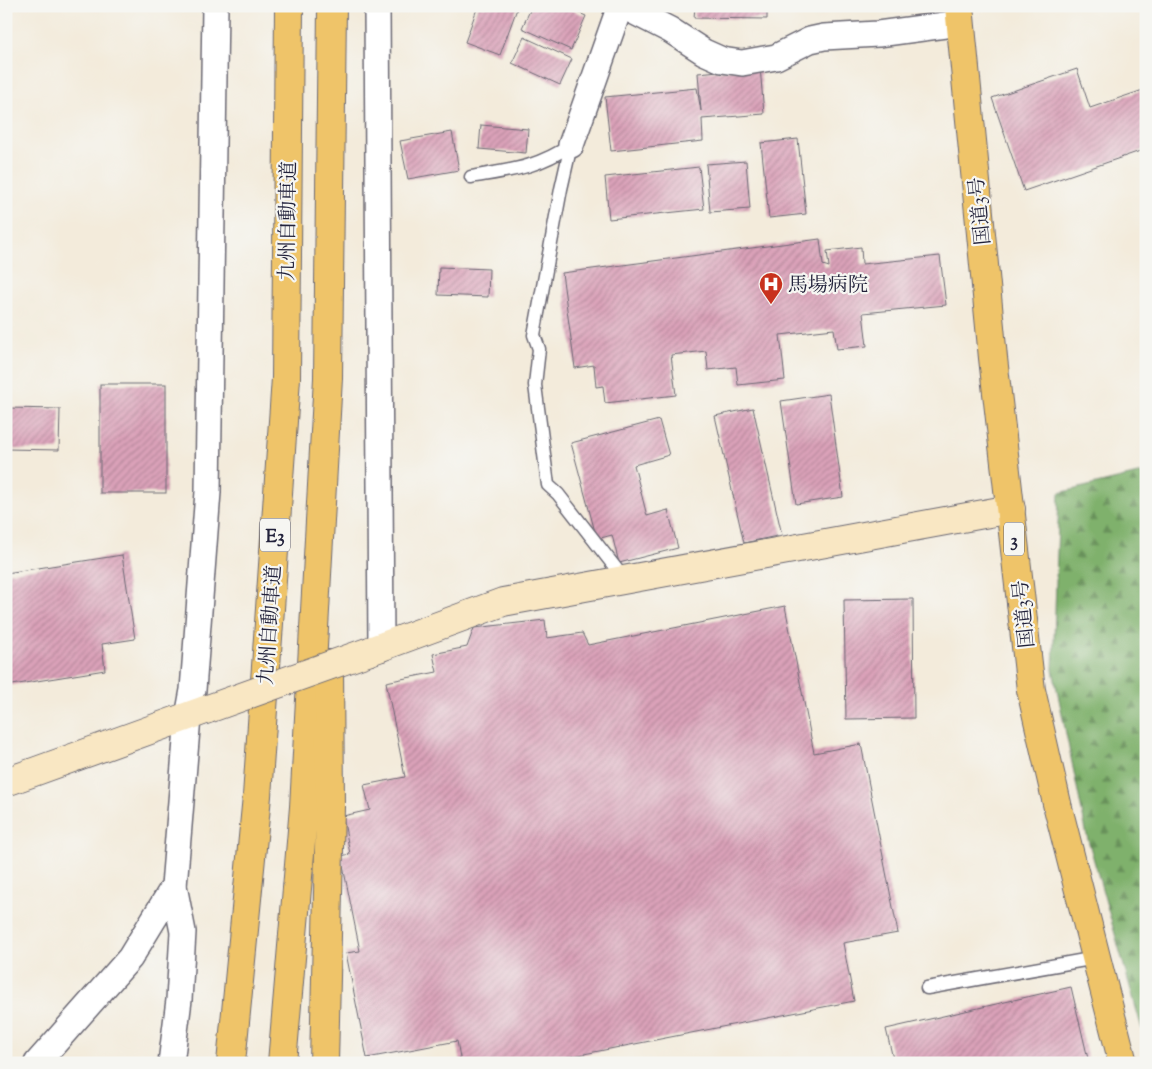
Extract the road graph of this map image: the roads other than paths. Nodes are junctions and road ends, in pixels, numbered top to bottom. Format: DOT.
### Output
graph roads {
  1 [pos="215,6"];
  2 [pos="289,6"];
  3 [pos="332,6"];
  4 [pos="376,6"];
  5 [pos="622,6"];
  6 [pos="960,15"];
  7 [pos="572,144"];
  8 [pos="471,177"];
  9 [pos="328,378"];
  10 [pos="1011,510"];
  11 [pos="624,580"];
  12 [pos="376,649"];
  13 [pos="198,713"];
  14 [pos="6,782"];
  15 [pos="174,886"];
  16 [pos="1096,958"];
  17 [pos="927,988"];
  18 [pos="37,1063"];
  19 [pos="171,1063"];
  20 [pos="230,1063"];
  21 [pos="282,1063"];
  22 [pos="324,1063"];
  23 [pos="1123,1063"];
  1 -- 13 [label="street"];
  2 -- 20 [label="highway, 九州自動車道 / E3"];
  3 -- 9 [label="highway, E3"];
  4 -- 12 [label="street"];
  5 -- 6 [label="street"];
  5 -- 7 [label="street"];
  6 -- 10 [label="highway, 国道3号 / 3"];
  7 -- 8 [label="lane"];
  7 -- 11 [label="lane"];
  9 -- 21 [label="highway, E3"];
  9 -- 22 [label="highway"];
  10 -- 11 [label="street"];
  10 -- 16 [label="highway, 国道3号 / 3"];
  11 -- 12 [label="street"];
  12 -- 13 [label="street, bridge"];
  13 -- 14 [label="street"];
  13 -- 15 [label="street"];
  15 -- 18 [label="street"];
  15 -- 19 [label="street"];
  16 -- 17 [label="lane"];
  16 -- 23 [label="highway, 国道3号 / 3"];
}
